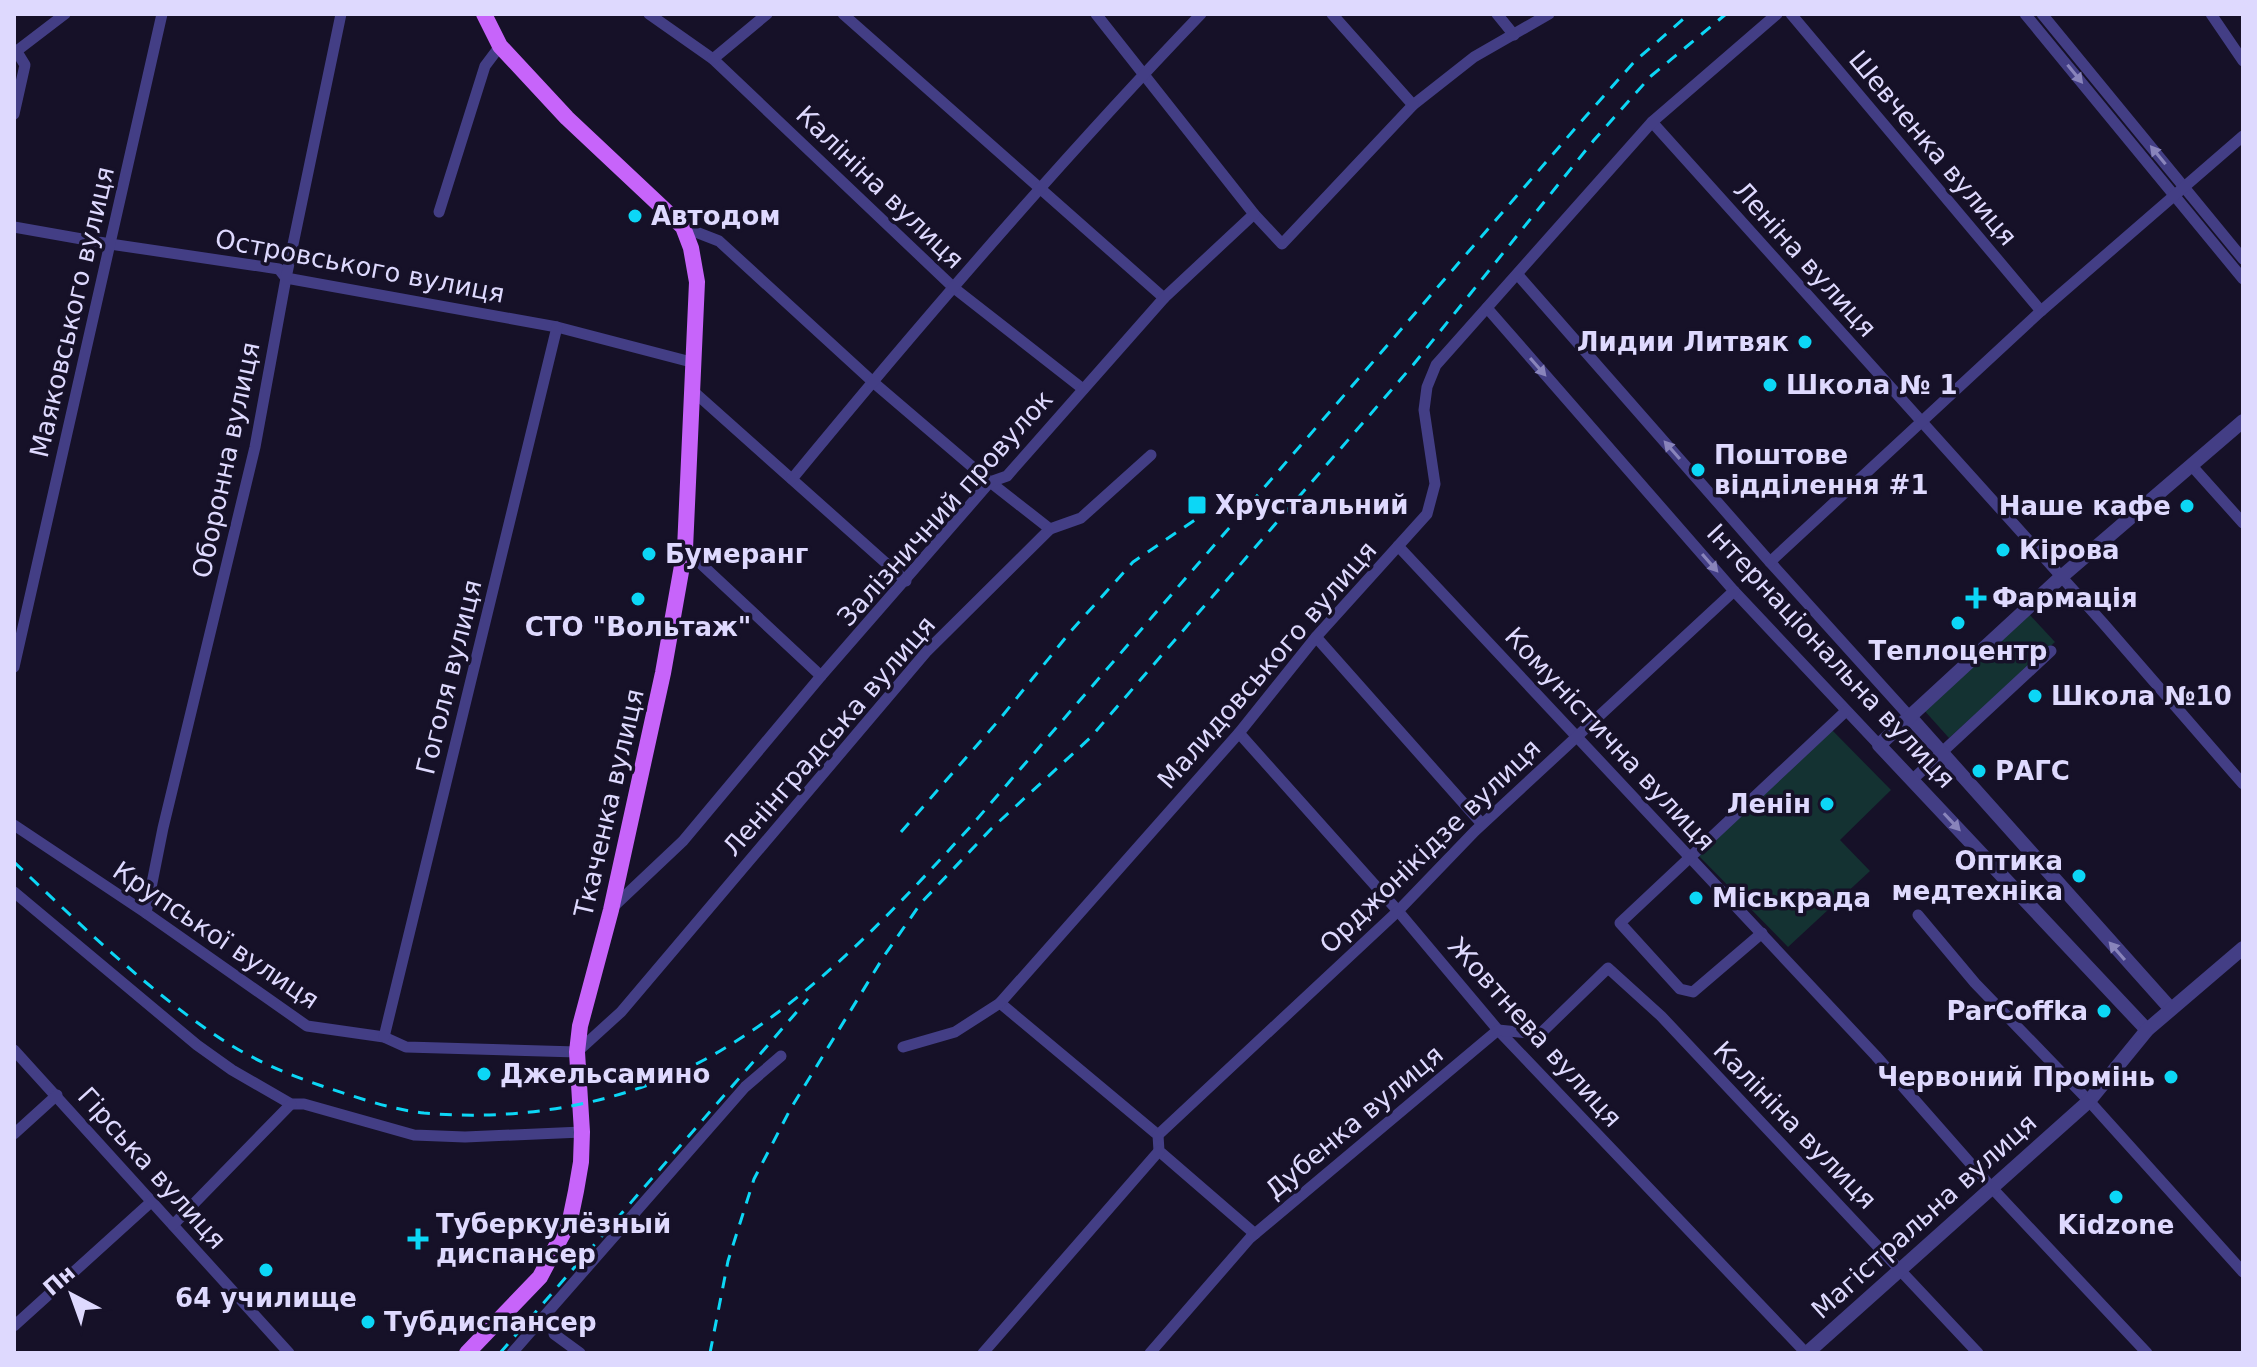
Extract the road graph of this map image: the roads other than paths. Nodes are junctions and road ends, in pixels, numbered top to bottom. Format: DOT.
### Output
graph roads {
  1 [pos="65,14"];
  2 [pos="162,14"];
  3 [pos="341,14"];
  4 [pos="484,14"];
  5 [pos="649,14"];
  6 [pos="767,14"];
  7 [pos="843,14"];
  8 [pos="1096,14"];
  9 [pos="1201,14"];
  10 [pos="1332,14"];
  11 [pos="1497,14"];
  12 [pos="1549,14"];
  13 [pos="1777,14"];
  14 [pos="1791,14"];
  15 [pos="2025,14"];
  16 [pos="2042,14"];
  17 [pos="2211,14"];
  18 [pos="1514,35"];
  19 [pos="500,46"];
  20 [pos="15,52"];
  21 [pos="713,59"];
  22 [pos="2243,61"];
  23 [pos="1143,74"];
  24 [pos="1413,105"];
  25 [pos="14,114"];
  26 [pos="1652,122"];
  27 [pos="2243,136"];
  28 [pos="2183,186"];
  29 [pos="1040,188"];
  30 [pos="2173,194"];
  31 [pos="439,212"];
  32 [pos="1254,214"];
  33 [pos="14,227"];
  34 [pos="683,227"];
  35 [pos="110,244"];
  36 [pos="2243,259"];
  37 [pos="1518,275"];
  38 [pos="286,278"];
  39 [pos="2243,279"];
  40 [pos="954,288"];
  41 [pos="1164,298"];
  42 [pos="1487,308"];
  43 [pos="2041,311"];
  44 [pos="557,327"];
  45 [pos="695,363"];
  46 [pos="873,382"];
  47 [pos="1083,389"];
  48 [pos="693,391"];
  49 [pos="2243,421"];
  50 [pos="1921,422"];
  51 [pos="1151,455"];
  52 [pos="2191,465"];
  53 [pos="792,479"];
  54 [pos="990,482"];
  55 [pos="2243,523"];
  56 [pos="1050,529"];
  57 [pos="1398,546"];
  58 [pos="685,549"];
  59 [pos="1770,562"];
  60 [pos="2060,578"];
  61 [pos="906,581"];
  62 [pos="1734,591"];
  63 [pos="1316,637"];
  64 [pos="2051,651"];
  65 [pos="14,667"];
  66 [pos="821,676"];
  67 [pos="1846,711"];
  68 [pos="1910,717"];
  69 [pos="1239,733"];
  70 [pos="1575,737"];
  71 [pos="1879,745"];
  72 [pos="1943,752"];
  73 [pos="1912,780"];
  74 [pos="2243,784"];
  75 [pos="1482,824"];
  76 [pos="14,825"];
  77 [pos="1690,855"];
  78 [pos="14,892"];
  79 [pos="611,910"];
  80 [pos="1398,911"];
  81 [pos="146,913"];
  82 [pos="1918,915"];
  83 [pos="1762,933"];
  84 [pos="2243,948"];
  85 [pos="1000,1003"];
  86 [pos="2170,1008"];
  87 [pos="1498,1030"];
  88 [pos="2147,1030"];
  89 [pos="384,1037"];
  90 [pos="903,1047"];
  91 [pos="14,1050"];
  92 [pos="577,1052"];
  93 [pos="781,1056"];
  94 [pos="57,1095"];
  95 [pos="2089,1101"];
  96 [pos="291,1104"];
  97 [pos="582,1132"];
  98 [pos="14,1134"];
  99 [pos="1158,1135"];
  100 [pos="1159,1151"];
  101 [pos="1992,1188"];
  102 [pos="151,1202"];
  103 [pos="173,1225"];
  104 [pos="1255,1234"];
  105 [pos="1901,1269"];
  106 [pos="2243,1272"];
  107 [pos="14,1326"];
  108 [pos="554,1334"];
  109 [pos="289,1353"];
  110 [pos="467,1353"];
  111 [pos="512,1353"];
  112 [pos="580,1353"];
  113 [pos="983,1353"];
  114 [pos="1150,1353"];
  115 [pos="1806,1353"];
  116 [pos="1978,1353"];
  117 [pos="2147,1353"];
  1 -- 20 [label="street"];
  2 -- 35 [label="street, Маяковського вулиця"];
  3 -- 38 [label="street, Оборонна вулиця"];
  4 -- 19 [label="main road"];
  5 -- 21 [label="street, Калініна вулиця"];
  6 -- 21 [label="street"];
  7 -- 29 [label="street"];
  8 -- 23 [label="street"];
  9 -- 23 [label="street"];
  10 -- 24 [label="street"];
  11 -- 18 [label="street"];
  12 -- 18 [label="street"];
  13 -- 26 [label="street, Малидовського вулиця"];
  14 -- 43 [label="street, Шевченка вулиця"];
  15 -- 30 [label="street, one-way"];
  28 -- 16 [label="street, one-way"];
  17 -- 22 [label="street"];
  18 -- 24 [label="street"];
  19 -- 31 [label="street"];
  19 -- 34 [label="main road"];
  20 -- 25 [label="street"];
  21 -- 40 [label="street, Калініна вулиця"];
  23 -- 29 [label="street"];
  23 -- 32 [label="street"];
  24 -- 32 [label="street"];
  26 -- 37 [label="street, Малидовського вулиця"];
  26 -- 50 [label="street, Леніна вулиця"];
  27 -- 28 [label="street"];
  28 -- 30 [label="street"];
  28 -- 36 [label="street"];
  29 -- 40 [label="street"];
  29 -- 41 [label="street"];
  30 -- 39 [label="street"];
  30 -- 43 [label="street"];
  32 -- 41 [label="street, Залізничний провулок"];
  33 -- 35 [label="street, Островського вулиця"];
  34 -- 45 [label="main road, Ткаченка вулиця"];
  34 -- 46 [label="street"];
  35 -- 38 [label="street, Островського вулиця"];
  35 -- 65 [label="street, Маяковського вулиця"];
  37 -- 42 [label="street, Малидовського вулиця"];
  59 -- 37 [label="street, Інтернаціональна вулиця, one-way"];
  38 -- 44 [label="street, Островського вулиця"];
  38 -- 81 [label="street, Оборонна вулиця"];
  40 -- 46 [label="street"];
  40 -- 47 [label="street, Калініна вулиця"];
  41 -- 47 [label="street, Залізничний провулок"];
  42 -- 57 [label="street, Малидовського вулиця"];
  42 -- 62 [label="street, Інтернаціональна вулиця, one-way"];
  43 -- 50 [label="street"];
  44 -- 45 [label="street, Островського вулиця"];
  44 -- 89 [label="street, Гоголя вулиця"];
  45 -- 48 [label="main road, Ткаченка вулиця"];
  46 -- 53 [label="street"];
  46 -- 54 [label="street"];
  47 -- 54 [label="street, Залізничний провулок"];
  48 -- 53 [label="street"];
  48 -- 58 [label="main road, Ткаченка вулиця"];
  49 -- 52 [label="street"];
  50 -- 59 [label="street"];
  50 -- 60 [label="street, Леніна вулиця"];
  51 -- 56 [label="street, Ленінградська вулиця"];
  52 -- 55 [label="street"];
  52 -- 60 [label="street"];
  53 -- 61 [label="street"];
  54 -- 56 [label="street"];
  54 -- 61 [label="street, Залізничний провулок"];
  56 -- 92 [label="street, Ленінградська вулиця"];
  57 -- 63 [label="street, Малидовського вулиця"];
  57 -- 70 [label="street, Комуністична вулиця"];
  58 -- 66 [label="street"];
  58 -- 79 [label="main road, Ткаченка вулиця"];
  59 -- 68 [label="street, Інтернаціональна вулиця"];
  60 -- 68 [label="street"];
  60 -- 74 [label="street, Леніна вулиця"];
  61 -- 66 [label="street, Залізничний провулок"];
  62 -- 67 [label="street, Інтернаціональна вулиця"];
  62 -- 70 [label="street, Орджонікідзе вулиця"];
  63 -- 69 [label="street, Малидовського вулиця"];
  63 -- 75 [label="street"];
  64 -- 72 [label="street"];
  66 -- 79 [label="street, Залізничний провулок"];
  67 -- 71 [label="street, Інтернаціональна вулиця"];
  67 -- 77 [label="street"];
  68 -- 71 [label="street"];
  68 -- 72 [label="street, Інтернаціональна вулиця"];
  69 -- 80 [label="street, Жовтнева вулиця"];
  69 -- 85 [label="street, Малидовського вулиця"];
  70 -- 75 [label="street, Орджонікідзе вулиця"];
  70 -- 77 [label="street, Комуністична вулиця"];
  71 -- 73 [label="street, Інтернаціональна вулиця"];
  72 -- 73 [label="street"];
  86 -- 72 [label="street, Інтернаціональна вулиця, one-way"];
  73 -- 88 [label="street, Інтернаціональна вулиця, one-way"];
  75 -- 80 [label="street, Орджонікідзе вулиця"];
  76 -- 81 [label="street, Крупської вулиця"];
  77 -- 83 [label="street, Комуністична вулиця"];
  77 -- 83 [label="street"];
  78 -- 96 [label="street"];
  79 -- 92 [label="main road, Ткаченка вулиця"];
  80 -- 87 [label="street, Жовтнева вулиця"];
  80 -- 99 [label="street, Орджонікідзе вулиця"];
  81 -- 89 [label="street, Крупської вулиця"];
  82 -- 95 [label="street"];
  83 -- 101 [label="street, Комуністична вулиця"];
  84 -- 86 [label="street, Магістральна вулиця"];
  85 -- 90 [label="street, Малидовського вулиця"];
  85 -- 99 [label="street"];
  86 -- 88 [label="street, Магістральна вулиця"];
  87 -- 104 [label="street, Дубенка вулиця"];
  87 -- 105 [label="street, Калініна вулиця"];
  87 -- 115 [label="street, Жовтнева вулиця"];
  88 -- 95 [label="street, Магістральна вулиця"];
  89 -- 92 [label="street, Крупської вулиця"];
  91 -- 94 [label="street, Гірська вулиця"];
  92 -- 97 [label="main road, Ткаченка вулиця"];
  93 -- 111 [label="street"];
  94 -- 98 [label="street"];
  94 -- 102 [label="street, Гірська вулиця"];
  95 -- 101 [label="street, Магістральна вулиця"];
  95 -- 106 [label="street"];
  96 -- 97 [label="street"];
  96 -- 103 [label="street"];
  97 -- 110 [label="main road, Ткаченка вулиця"];
  99 -- 100 [label="street"];
  100 -- 104 [label="street"];
  100 -- 113 [label="street"];
  101 -- 105 [label="street, Магістральна вулиця"];
  101 -- 117 [label="street, Комуністична вулиця"];
  102 -- 103 [label="street, Гірська вулиця"];
  102 -- 107 [label="street"];
  103 -- 109 [label="street, Гірська вулиця"];
  104 -- 114 [label="street, Дубенка вулиця"];
  105 -- 115 [label="street, Магістральна вулиця"];
  105 -- 116 [label="street, Калініна вулиця"];
  108 -- 112 [label="street"];
}
